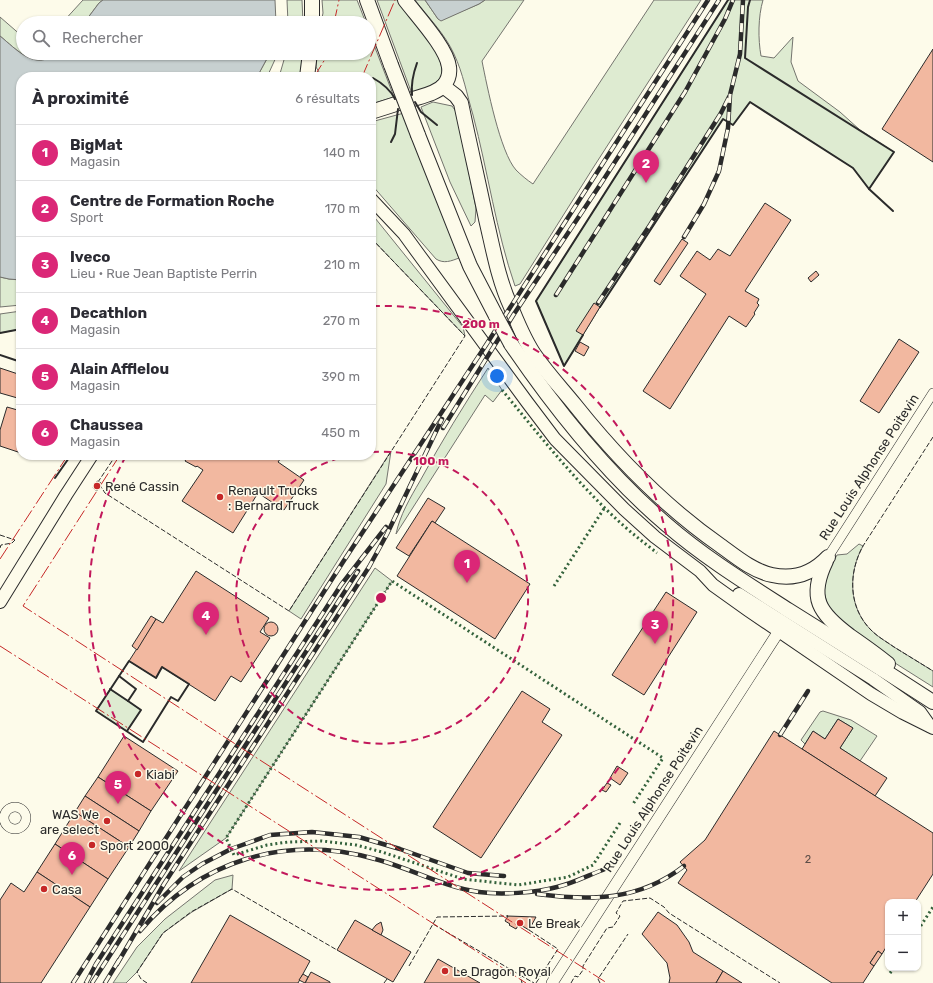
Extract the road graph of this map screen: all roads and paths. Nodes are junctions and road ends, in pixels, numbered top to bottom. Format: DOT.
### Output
graph roads {
  1 [pos="312,0"];
  2 [pos="367,0"];
  3 [pos="405,0"];
  4 [pos="312,16"];
  5 [pos="373,16"];
  6 [pos="376,24"];
  7 [pos="309,60"];
  8 [pos="308,72"];
  9 [pos="443,86"];
  10 [pos="413,99"];
  11 [pos="396,104"];
  12 [pos="376,110"];
  13 [pos="376,204"];
  14 [pos="933,393"];
  15 [pos="89,460"];
  16 [pos="828,556"];
  17 [pos="700,571"];
  18 [pos="0,602"];
  19 [pos="777,618"];
  20 [pos="779,631"];
  21 [pos="857,669"];
  22 [pos="933,694"];
  23 [pos="933,702"];
  24 [pos="932,727"];
  25 [pos="552,983"];
  1 -- 4 [label="main road"];
  2 -- 5 [label="main road, bridge"];
  3 -- 9 [label="main road"];
  6 -- 23 [label="main road, bridge"];
  7 -- 8 [label="main road"];
  9 -- 10 [label="main road"];
  9 -- 16 [label="main road"];
  11 -- 12 [label="main road"];
  13 -- 17 [label="main road"];
  14 -- 16 [label="street, Rue Louis Alphonse Poitevin"];
  15 -- 18 [label="main road"];
  16 -- 22 [label="main road"];
  17 -- 19 [label="main road"];
  17 -- 20 [label="main road"];
  19 -- 20 [label="street"];
  19 -- 21 [label="main road"];
  20 -- 21 [label="street"];
  20 -- 24 [label="main road"];
  20 -- 25 [label="street, Rue Louis Alphonse Poitevin"];
  21 -- 24 [label="main road"];
}
